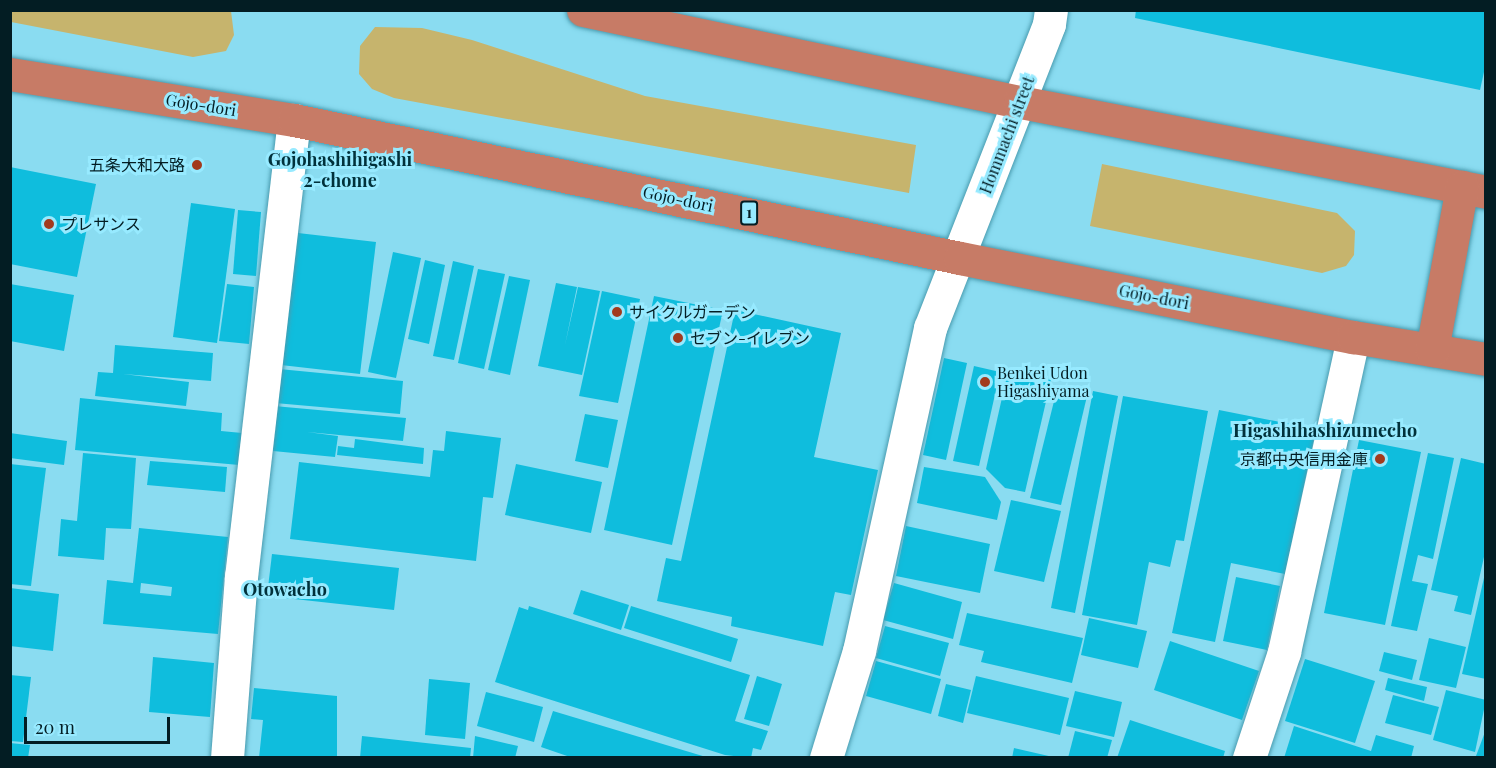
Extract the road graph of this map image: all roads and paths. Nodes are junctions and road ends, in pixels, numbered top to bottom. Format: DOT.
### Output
graph roads {
  1 [pos="583,10"];
  2 [pos="1051,10"];
  3 [pos="10,74"];
  4 [pos="1020,102"];
  5 [pos="294,120"];
  6 [pos="1474,189"];
  7 [pos="960,258"];
  8 [pos="1353,337"];
  9 [pos="1432,350"];
  10 [pos="1485,359"];
  11 [pos="227,758"];
  12 [pos="826,758"];
  13 [pos="1249,758"];
  1 -- 4 [label="highway"];
  2 -- 4 [label="street, Hommachi street"];
  3 -- 5 [label="highway, Gojo-dori / 1"];
  4 -- 6 [label="highway"];
  4 -- 7 [label="street, Hommachi street"];
  5 -- 7 [label="highway, Gojo-dori / 1"];
  5 -- 11 [label="street"];
  6 -- 9 [label="highway"];
  7 -- 8 [label="highway, Gojo-dori / 1"];
  7 -- 12 [label="street, Hommachi street"];
  8 -- 9 [label="highway, Gojo-dori / 1"];
  8 -- 13 [label="street"];
  9 -- 10 [label="highway, Gojo-dori / 1"];
}
